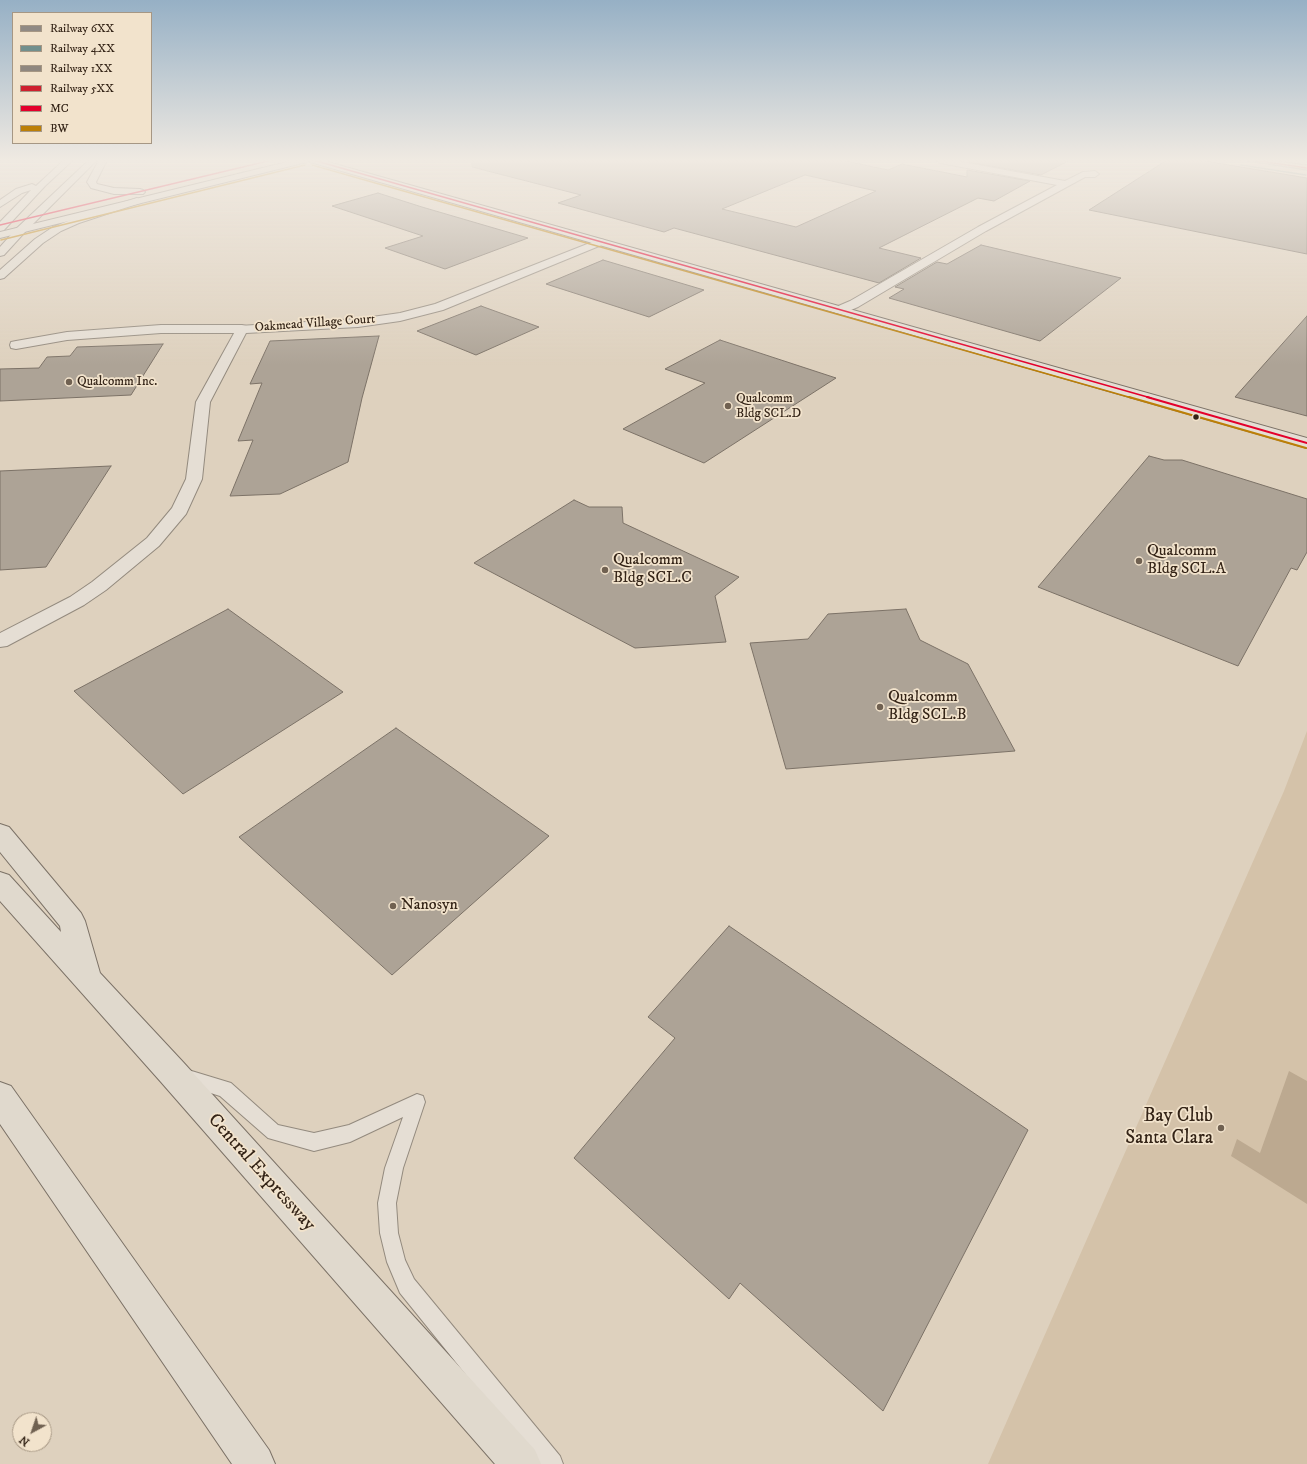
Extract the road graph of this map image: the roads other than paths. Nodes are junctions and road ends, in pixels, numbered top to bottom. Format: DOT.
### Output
graph roads {
  1 [pos="26,228"];
  2 [pos="58,228"];
  3 [pos="552,228"];
  4 [pos="983,228"];
  5 [pos="20,230"];
  6 [pos="0,235"];
  7 [pos="600,242"];
  8 [pos="0,253"];
  9 [pos="0,276"];
  10 [pos="840,310"];
  11 [pos="242,329"];
  12 [pos="16,345"];
  13 [pos="1307,444"];
  14 [pos="0,641"];
  15 [pos="0,834"];
  16 [pos="0,883"];
  17 [pos="88,980"];
  18 [pos="172,1072"];
  19 [pos="0,1097"];
  20 [pos="255,1464"];
  21 [pos="521,1464"];
  22 [pos="552,1464"];
  1 -- 5 [label="main road"];
  2 -- 9 [label="main road"];
  3 -- 7 [label="street"];
  4 -- 10 [label="street"];
  5 -- 6 [label="main road"];
  5 -- 8 [label="main road"];
  7 -- 10 [label="street"];
  7 -- 11 [label="street, Oakmead Village Court"];
  10 -- 13 [label="street"];
  11 -- 12 [label="street, Oakmead Village Court"];
  11 -- 14 [label="street"];
  15 -- 17 [label="main road"];
  16 -- 17 [label="main road, Central Expressway"];
  17 -- 18 [label="main road, Central Expressway"];
  18 -- 21 [label="main road, Central Expressway"];
  18 -- 22 [label="lane"];
  19 -- 20 [label="main road"];
}
